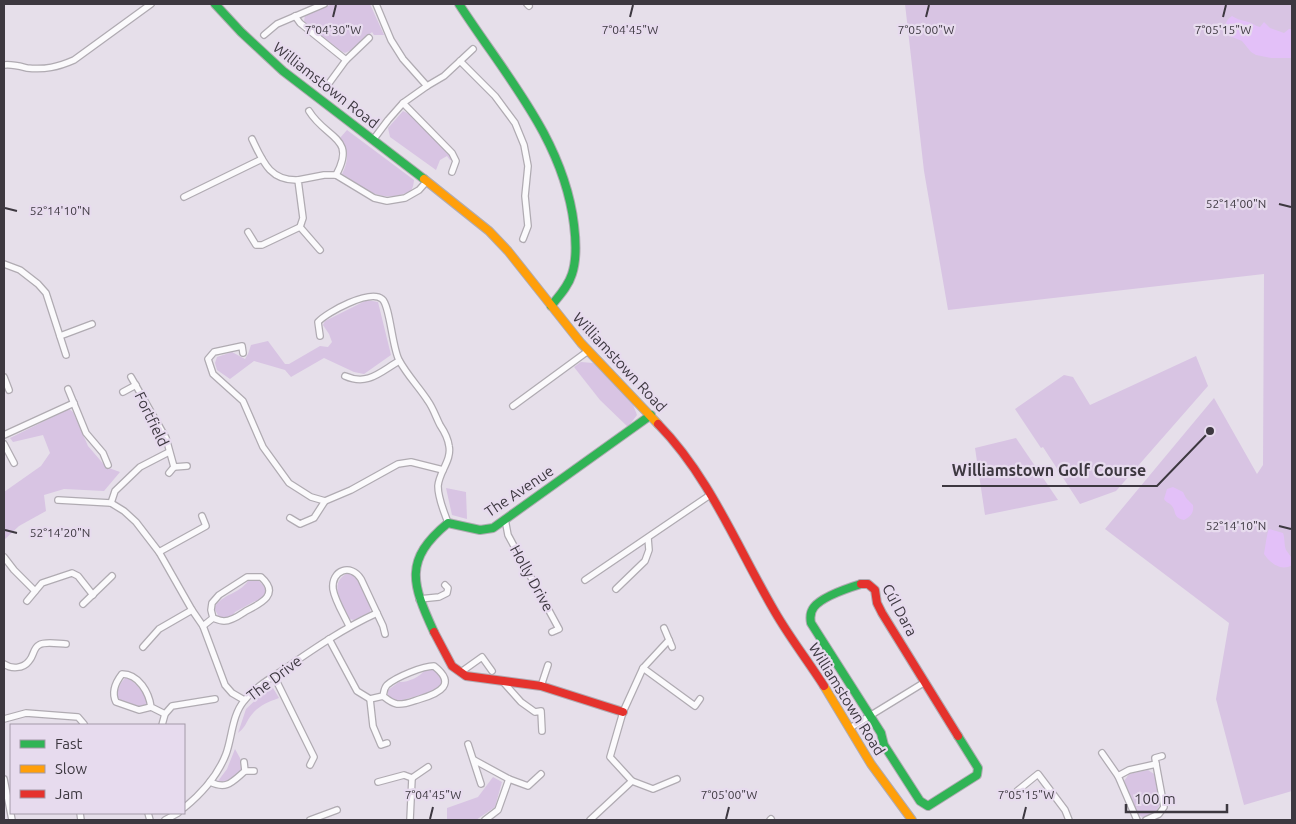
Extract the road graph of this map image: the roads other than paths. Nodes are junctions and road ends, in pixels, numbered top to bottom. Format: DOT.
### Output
graph roads {
  1 [pos="151,4"];
  2 [pos="215,4"];
  3 [pos="324,4"];
  4 [pos="376,4"];
  5 [pos="460,4"];
  6 [pos="295,16"];
  7 [pos="264,35"];
  8 [pos="369,38"];
  9 [pos="473,49"];
  10 [pos="346,60"];
  11 [pos="460,61"];
  12 [pos="4,65"];
  13 [pos="327,86"];
  14 [pos="428,86"];
  15 [pos="403,103"];
  16 [pos="309,111"];
  17 [pos="252,139"];
  18 [pos="373,140"];
  19 [pos="262,159"];
  20 [pos="452,172"];
  21 [pos="336,175"];
  22 [pos="298,180"];
  23 [pos="427,181"];
  24 [pos="184,197"];
  25 [pos="300,227"];
  26 [pos="248,232"];
  27 [pos="523,239"];
  28 [pos="320,250"];
  29 [pos="5,268"];
  30 [pos="551,306"];
  31 [pos="92,324"];
  32 [pos="60,336"];
  33 [pos="320,336"];
  34 [pos="588,351"];
  35 [pos="243,353"];
  36 [pos="66,355"];
  37 [pos="399,361"];
  38 [pos="345,376"];
  39 [pos="4,377"];
  40 [pos="131,377"];
  41 [pos="136,385"];
  42 [pos="68,388"];
  43 [pos="9,390"];
  44 [pos="124,392"];
  45 [pos="74,403"];
  46 [pos="512,406"];
  47 [pos="651,415"];
  48 [pos="4,435"];
  49 [pos="4,444"];
  50 [pos="169,452"];
  51 [pos="14,463"];
  52 [pos="108,465"];
  53 [pos="187,466"];
  54 [pos="174,467"];
  55 [pos="443,470"];
  56 [pos="169,474"];
  57 [pos="710,495"];
  58 [pos="58,500"];
  59 [pos="326,501"];
  60 [pos="111,503"];
  61 [pos="202,516"];
  62 [pos="290,518"];
  63 [pos="505,519"];
  64 [pos="448,523"];
  65 [pos="648,538"];
  66 [pos="159,552"];
  67 [pos="4,557"];
  68 [pos="112,576"];
  69 [pos="584,580"];
  70 [pos="445,585"];
  71 [pos="616,589"];
  72 [pos="35,591"];
  73 [pos="93,595"];
  74 [pos="419,599"];
  75 [pos="27,600"];
  76 [pos="83,604"];
  77 [pos="192,610"];
  78 [pos="377,613"];
  79 [pos="212,618"];
  80 [pos="203,626"];
  81 [pos="349,626"];
  82 [pos="664,628"];
  83 [pos="552,632"];
  84 [pos="385,634"];
  85 [pos="329,639"];
  86 [pos="669,640"];
  87 [pos="66,644"];
  88 [pos="143,647"];
  89 [pos="672,647"];
  90 [pos="4,664"];
  91 [pos="548,665"];
  92 [pos="643,668"];
  93 [pos="492,671"];
  94 [pos="460,672"];
  95 [pos="274,676"];
  96 [pos="925,682"];
  97 [pos="504,683"];
  98 [pos="542,686"];
  99 [pos="383,696"];
  100 [pos="215,699"];
  101 [pos="370,699"];
  102 [pos="700,699"];
  103 [pos="244,700"];
  104 [pos="151,707"];
  105 [pos="624,712"];
  106 [pos="165,714"];
  107 [pos="870,716"];
  108 [pos="4,719"];
  109 [pos="84,724"];
  110 [pos="162,724"];
  111 [pos="850,728"];
  112 [pos="542,731"];
  113 [pos="387,743"];
  114 [pos="468,744"];
  115 [pos="1102,753"];
  116 [pos="1162,756"];
  117 [pos="314,758"];
  118 [pos="322,760"];
  119 [pos="474,760"];
  120 [pos="244,762"];
  121 [pos="310,764"];
  122 [pos="1156,764"];
  123 [pos="428,767"];
  124 [pos="245,771"];
  125 [pos="254,771"];
  126 [pos="541,774"];
  127 [pos="1118,776"];
  128 [pos="412,778"];
  129 [pos="4,779"];
  130 [pos="509,779"];
  131 [pos="677,779"];
  132 [pos="632,781"];
  133 [pos="210,782"];
  134 [pos="378,782"];
  135 [pos="481,784"];
  136 [pos="1017,791"];
  137 [pos="185,807"];
  138 [pos="10,810"];
  139 [pos="337,810"];
  140 [pos="176,814"];
  141 [pos="165,820"];
  142 [pos="310,820"];
  143 [pos="410,820"];
  144 [pos="485,820"];
  145 [pos="590,820"];
  146 [pos="912,820"];
  147 [pos="1069,820"];
  148 [pos="1137,820"];
  149 [pos="1146,820"];
  1 -- 12 [label="street"];
  2 -- 18 [label="street, Williamstown Road"];
  3 -- 6 [label="street"];
  4 -- 14 [label="street"];
  5 -- 30 [label="street"];
  6 -- 7 [label="street"];
  6 -- 10 [label="street"];
  8 -- 10 [label="street"];
  9 -- 11 [label="street"];
  10 -- 13 [label="street"];
  11 -- 14 [label="street"];
  11 -- 27 [label="street"];
  14 -- 15 [label="street"];
  15 -- 18 [label="street"];
  15 -- 20 [label="street"];
  16 -- 21 [label="street"];
  17 -- 19 [label="street"];
  18 -- 23 [label="street, Williamstown Road"];
  19 -- 22 [label="street"];
  19 -- 24 [label="street"];
  21 -- 22 [label="street"];
  21 -- 23 [label="street"];
  22 -- 25 [label="street"];
  23 -- 30 [label="street, Williamstown Road"];
  25 -- 26 [label="street"];
  25 -- 28 [label="street"];
  29 -- 32 [label="street"];
  30 -- 34 [label="street, Williamstown Road"];
  31 -- 32 [label="street"];
  32 -- 36 [label="street"];
  33 -- 37 [label="street"];
  34 -- 46 [label="street"];
  34 -- 47 [label="street, Williamstown Road"];
  35 -- 59 [label="street"];
  37 -- 38 [label="street"];
  37 -- 55 [label="street"];
  39 -- 43 [label="street"];
  40 -- 41 [label="street, Fortfield"];
  41 -- 44 [label="street, Fortfield"];
  41 -- 50 [label="street, Fortfield"];
  42 -- 45 [label="street"];
  45 -- 48 [label="street"];
  45 -- 52 [label="street"];
  47 -- 57 [label="street, Williamstown Road"];
  47 -- 63 [label="street, The Avenue"];
  49 -- 51 [label="street"];
  50 -- 54 [label="street, Fortfield"];
  50 -- 60 [label="street, Fortfield"];
  53 -- 54 [label="street"];
  54 -- 56 [label="street"];
  55 -- 59 [label="street"];
  55 -- 64 [label="street"];
  57 -- 65 [label="street"];
  57 -- 111 [label="street, Williamstown Road"];
  58 -- 60 [label="street"];
  59 -- 62 [label="street"];
  60 -- 66 [label="street"];
  61 -- 66 [label="street"];
  63 -- 64 [label="street, The Avenue"];
  63 -- 83 [label="street, Holly Drive"];
  64 -- 74 [label="street"];
  65 -- 69 [label="street"];
  65 -- 71 [label="street"];
  66 -- 77 [label="street"];
  67 -- 72 [label="street"];
  68 -- 73 [label="street"];
  70 -- 74 [label="street"];
  72 -- 73 [label="street"];
  72 -- 75 [label="street"];
  73 -- 76 [label="street"];
  74 -- 94 [label="street"];
  77 -- 80 [label="street"];
  77 -- 88 [label="street"];
  78 -- 81 [label="street, The Drive"];
  78 -- 81 [label="street"];
  78 -- 84 [label="street"];
  79 -- 79 [label="street"];
  79 -- 80 [label="street"];
  80 -- 103 [label="street"];
  81 -- 85 [label="street, The Drive"];
  82 -- 86 [label="street"];
  85 -- 95 [label="street, The Drive"];
  85 -- 101 [label="street"];
  86 -- 89 [label="street"];
  86 -- 92 [label="street"];
  87 -- 90 [label="street"];
  91 -- 98 [label="street"];
  92 -- 102 [label="street"];
  92 -- 105 [label="street"];
  93 -- 94 [label="street"];
  94 -- 97 [label="street"];
  95 -- 103 [label="street, The Drive"];
  95 -- 117 [label="street"];
  96 -- 107 [label="street"];
  96 -- 107 [label="street, Cúl Dara"];
  96 -- 107 [label="street, Cúl Dara"];
  97 -- 98 [label="street"];
  97 -- 112 [label="street"];
  98 -- 105 [label="street"];
  99 -- 99 [label="street"];
  99 -- 101 [label="street"];
  100 -- 106 [label="street"];
  101 -- 113 [label="street"];
  103 -- 133 [label="street, The Drive"];
  104 -- 104 [label="street"];
  104 -- 106 [label="street"];
  105 -- 132 [label="street"];
  106 -- 110 [label="street"];
  107 -- 111 [label="street"];
  108 -- 109 [label="street"];
  111 -- 146 [label="street, Williamstown Road"];
  114 -- 119 [label="street"];
  115 -- 127 [label="street"];
  116 -- 122 [label="street"];
  117 -- 118 [label="street"];
  117 -- 121 [label="street"];
  119 -- 130 [label="street"];
  119 -- 135 [label="street"];
  120 -- 124 [label="street"];
  122 -- 127 [label="street"];
  122 -- 149 [label="street"];
  123 -- 128 [label="street"];
  124 -- 125 [label="street"];
  124 -- 133 [label="street"];
  126 -- 130 [label="street"];
  127 -- 148 [label="street"];
  128 -- 134 [label="street"];
  128 -- 143 [label="street"];
  129 -- 138 [label="street"];
  130 -- 144 [label="street"];
  131 -- 132 [label="street"];
  132 -- 145 [label="street"];
  133 -- 137 [label="street, The Drive"];
  136 -- 147 [label="street"];
  139 -- 142 [label="street"];
  140 -- 141 [label="street"];
}
